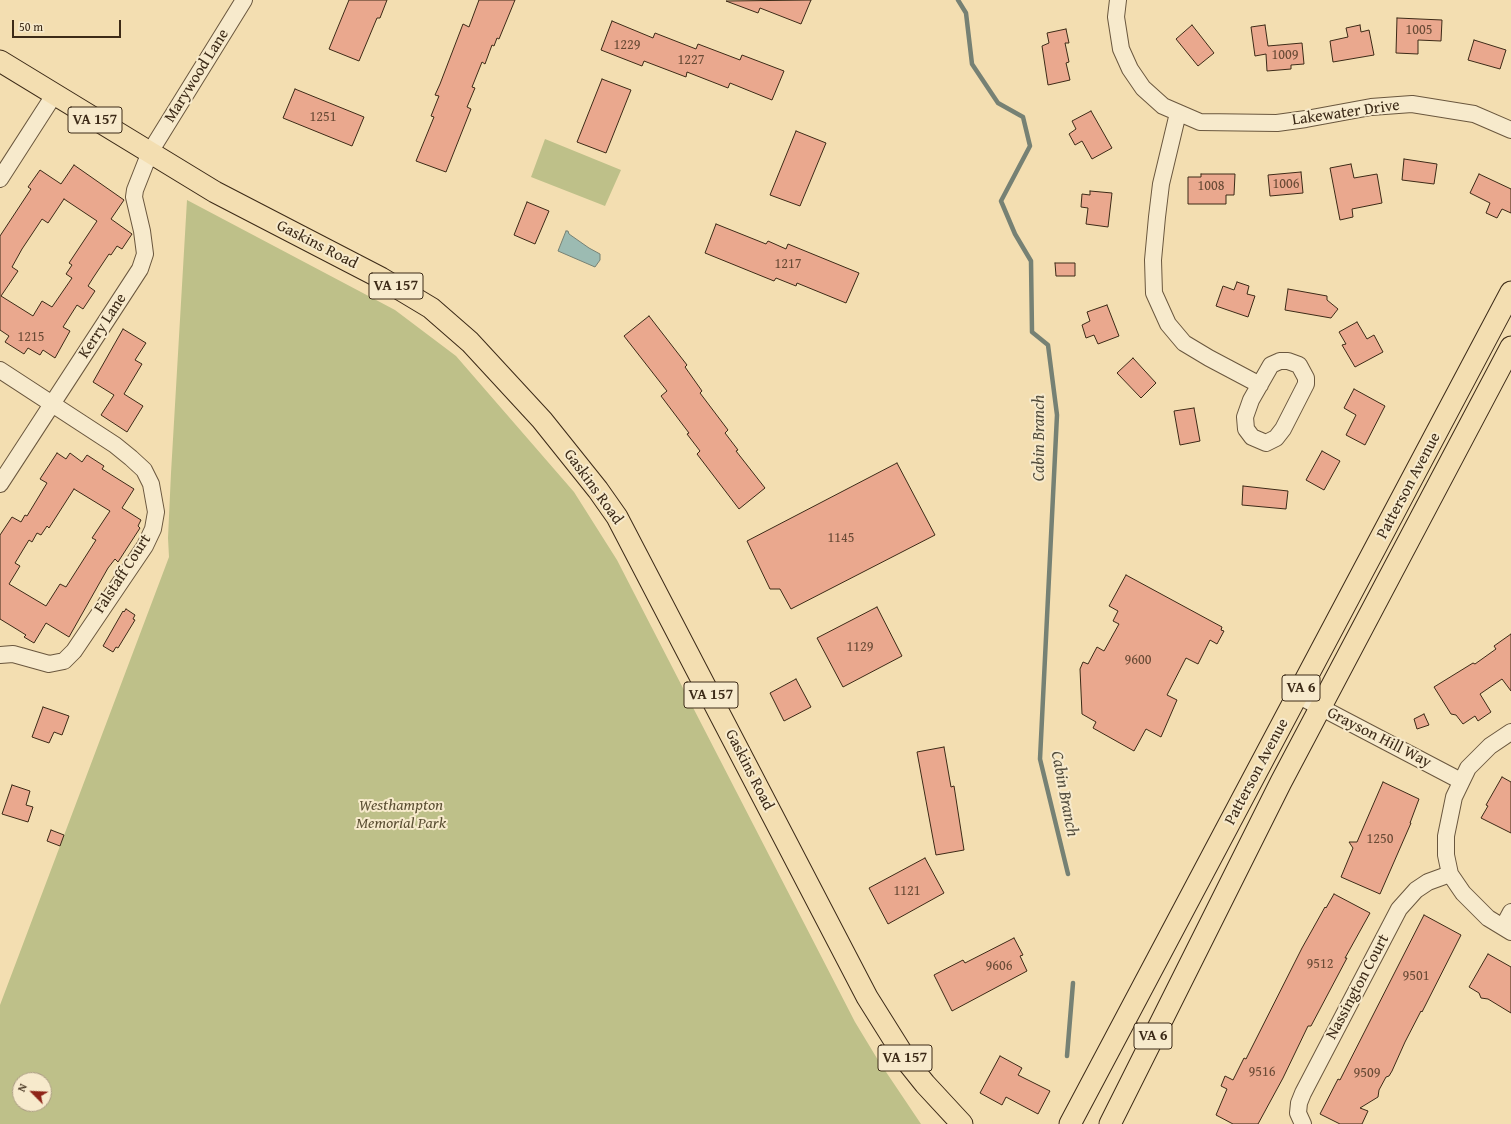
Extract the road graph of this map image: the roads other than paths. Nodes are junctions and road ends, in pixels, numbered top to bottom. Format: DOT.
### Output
graph roads {
  1 [pos="244,0"];
  2 [pos="1118,0"];
  3 [pos="0,61"];
  4 [pos="54,94"];
  5 [pos="1178,113"];
  6 [pos="1511,130"];
  7 [pos="150,152"];
  8 [pos="0,179"];
  9 [pos="1511,292"];
  10 [pos="1511,348"];
  11 [pos="0,370"];
  12 [pos="1260,384"];
  13 [pos="52,404"];
  14 [pos="0,484"];
  15 [pos="0,655"];
  16 [pos="1297,695"];
  17 [pos="1320,707"];
  18 [pos="1511,732"];
  19 [pos="1461,781"];
  20 [pos="1450,874"];
  21 [pos="1511,912"];
  22 [pos="1507,929"];
  23 [pos="962,1124"];
  24 [pos="1070,1124"];
  25 [pos="1110,1124"];
  26 [pos="1303,1124"];
  1 -- 7 [label="street, Marywood Lane"];
  2 -- 5 [label="street, Lakewater Drive"];
  3 -- 4 [label="main road, Gaskins Road / VA 157"];
  4 -- 7 [label="main road, Gaskins Road / VA 157"];
  4 -- 8 [label="street"];
  5 -- 6 [label="street, Lakewater Drive"];
  5 -- 12 [label="street"];
  7 -- 13 [label="street, Kerry Lane"];
  7 -- 23 [label="main road, Gaskins Road / VA 157"];
  9 -- 16 [label="main road, Patterson Avenue / VA 6"];
  10 -- 17 [label="main road, Patterson Avenue / VA 6"];
  11 -- 13 [label="street, Falstaff Court"];
  12 -- 12 [label="street"];
  13 -- 14 [label="street, Kerry Lane"];
  13 -- 15 [label="street, Falstaff Court"];
  16 -- 17 [label="street, Grayson Hill Way"];
  16 -- 24 [label="main road, Patterson Avenue / VA 6"];
  17 -- 19 [label="street, Grayson Hill Way"];
  17 -- 25 [label="main road, Patterson Avenue / VA 6"];
  18 -- 19 [label="street"];
  19 -- 20 [label="street"];
  20 -- 22 [label="street"];
  20 -- 26 [label="street, Nassington Court"];
  21 -- 22 [label="street"];
}
